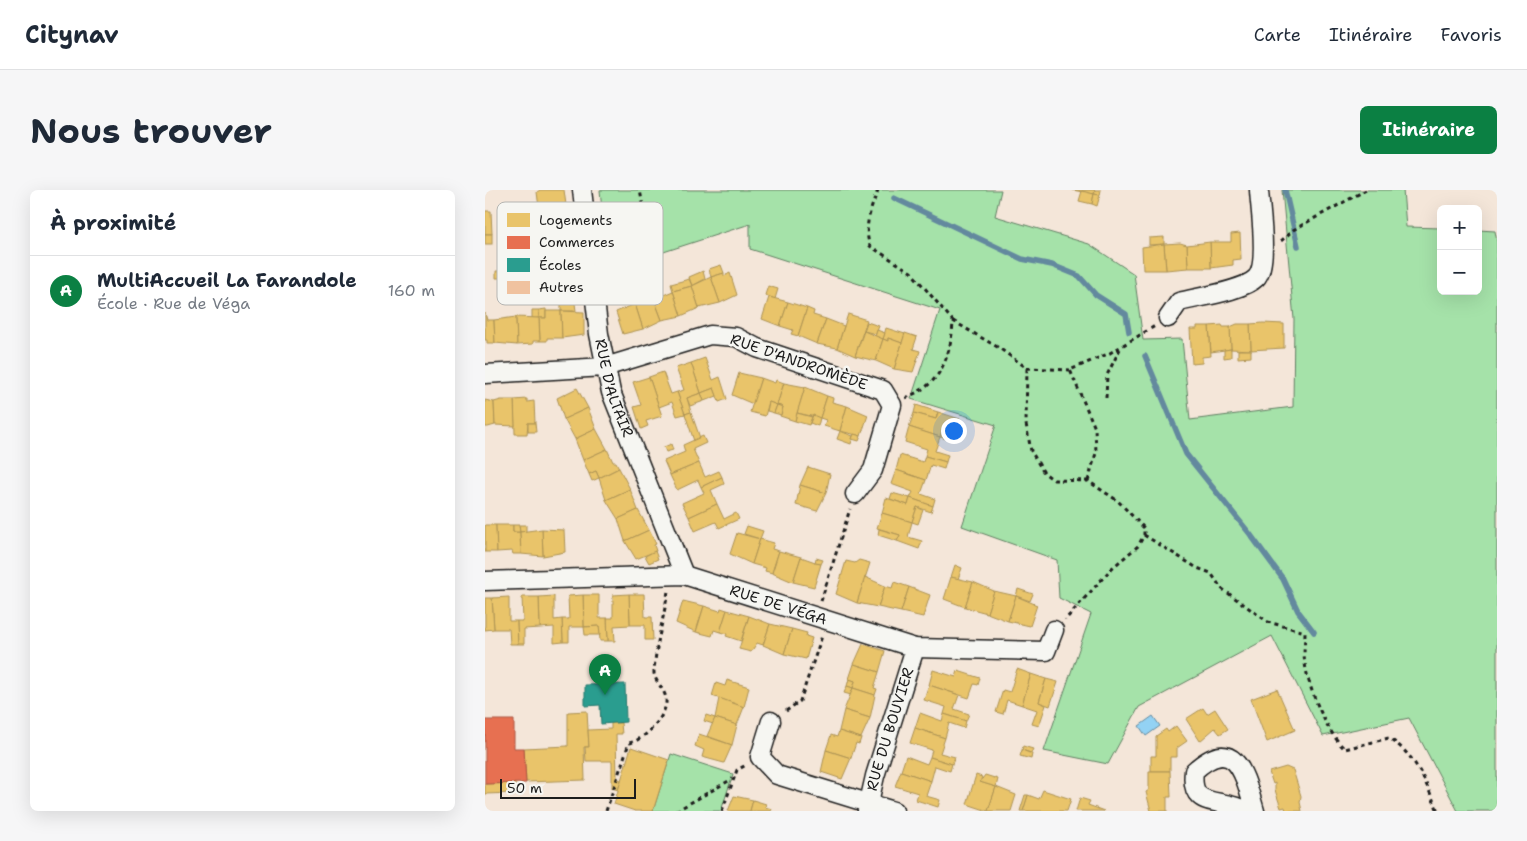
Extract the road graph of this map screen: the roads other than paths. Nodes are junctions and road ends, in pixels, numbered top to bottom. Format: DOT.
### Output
graph roads {
  1 [pos="1259,190"];
  2 [pos="596,305"];
  3 [pos="1168,318"];
  4 [pos="605,367"];
  5 [pos="485,374"];
  6 [pos="855,494"];
  7 [pos="678,575"];
  8 [pos="485,581"];
  9 [pos="1054,630"];
  10 [pos="915,648"];
  11 [pos="771,721"];
  12 [pos="868,807"];
  13 [pos="894,811"];
  14 [pos="1246,811"];
  15 [pos="1255,811"];
  1 -- 3 [label="street"];
  2 -- 4 [label="street, RUE D'ALTAIR"];
  4 -- 5 [label="street, RUE D'ANDROMÈDE"];
  4 -- 6 [label="street, RUE D'ANDROMÈDE"];
  4 -- 7 [label="street, RUE D'ALTAIR"];
  7 -- 8 [label="street, RUE DE VÉGA"];
  7 -- 10 [label="street, RUE DE VÉGA"];
  9 -- 10 [label="street, RUE DE VÉGA"];
  10 -- 12 [label="street, RUE DU BOUVIER"];
  11 -- 12 [label="street"];
  12 -- 13 [label="street"];
  14 -- 15 [label="street"];
}
